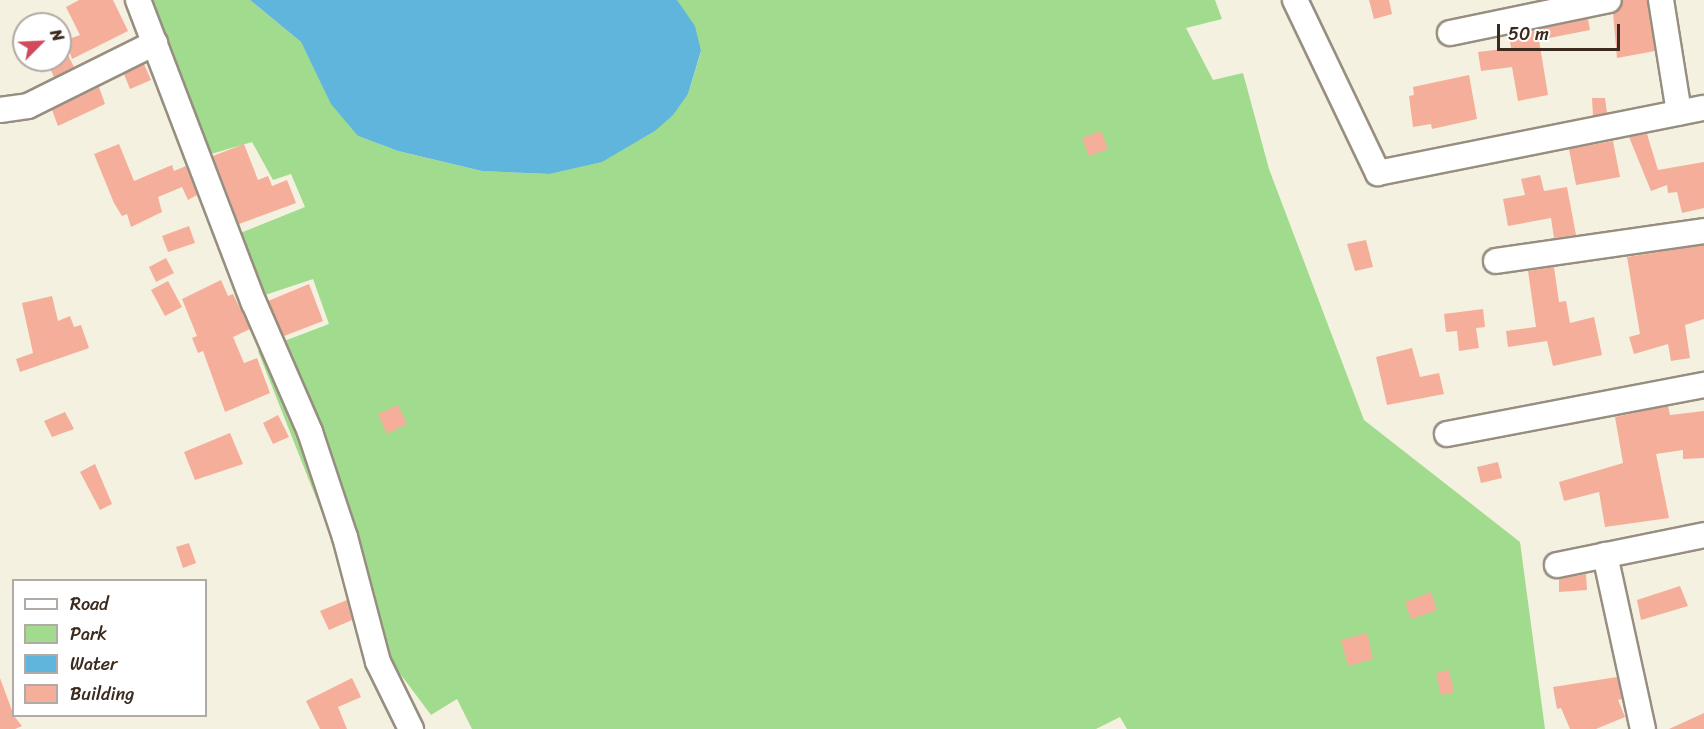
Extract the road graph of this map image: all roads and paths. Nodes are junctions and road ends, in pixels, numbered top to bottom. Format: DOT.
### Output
graph roads {
  1 [pos="138,0"];
  2 [pos="1295,0"];
  3 [pos="1609,0"];
  4 [pos="1661,0"];
  5 [pos="1450,33"];
  6 [pos="155,43"];
  7 [pos="1704,108"];
  8 [pos="0,111"];
  9 [pos="1679,113"];
  10 [pos="1704,231"];
  11 [pos="1496,261"];
  12 [pos="1704,385"];
  13 [pos="1446,434"];
  14 [pos="1704,535"];
  15 [pos="1605,555"];
  16 [pos="1557,565"];
  17 [pos="411,729"];
  18 [pos="1643,729"];
  1 -- 6 [label="street"];
  2 -- 9 [label="street"];
  3 -- 5 [label="street"];
  4 -- 9 [label="street"];
  6 -- 8 [label="street"];
  6 -- 17 [label="street"];
  7 -- 9 [label="street"];
  10 -- 11 [label="street"];
  12 -- 13 [label="street"];
  14 -- 15 [label="street"];
  15 -- 16 [label="street"];
  15 -- 18 [label="street"];
}
